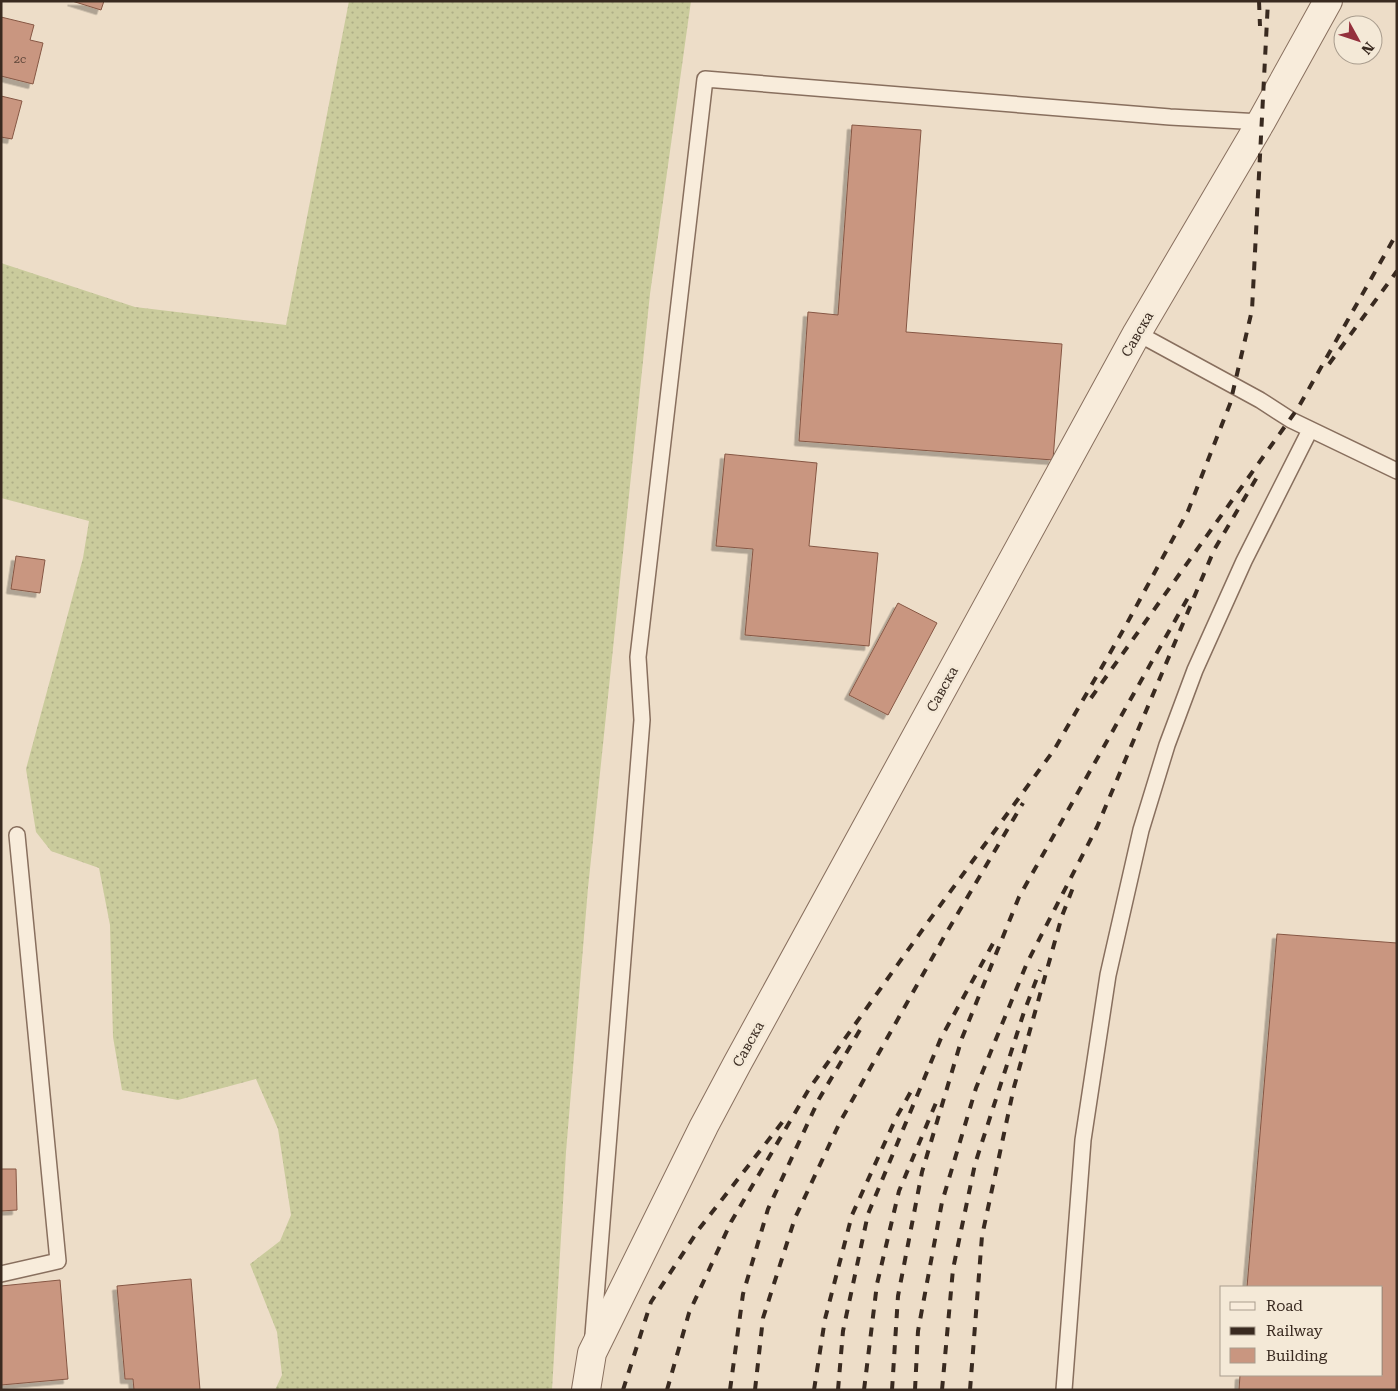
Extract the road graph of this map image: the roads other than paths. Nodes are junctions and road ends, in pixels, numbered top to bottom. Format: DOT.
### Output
graph roads {
  1 [pos="1328,1"];
  2 [pos="1261,122"];
  3 [pos="1137,333"];
  4 [pos="1310,430"];
  5 [pos="1397,471"];
  6 [pos="17,835"];
  7 [pos="1,1274"];
  8 [pos="592,1353"];
  9 [pos="586,1390"];
  10 [pos="1064,1390"];
  1 -- 2 [label="street, Савска"];
  2 -- 3 [label="street, Савска"];
  2 -- 8 [label="lane"];
  3 -- 4 [label="lane"];
  3 -- 8 [label="street, Савска"];
  4 -- 5 [label="lane"];
  4 -- 10 [label="lane"];
  6 -- 7 [label="lane"];
  8 -- 9 [label="street, Савска"];
}
